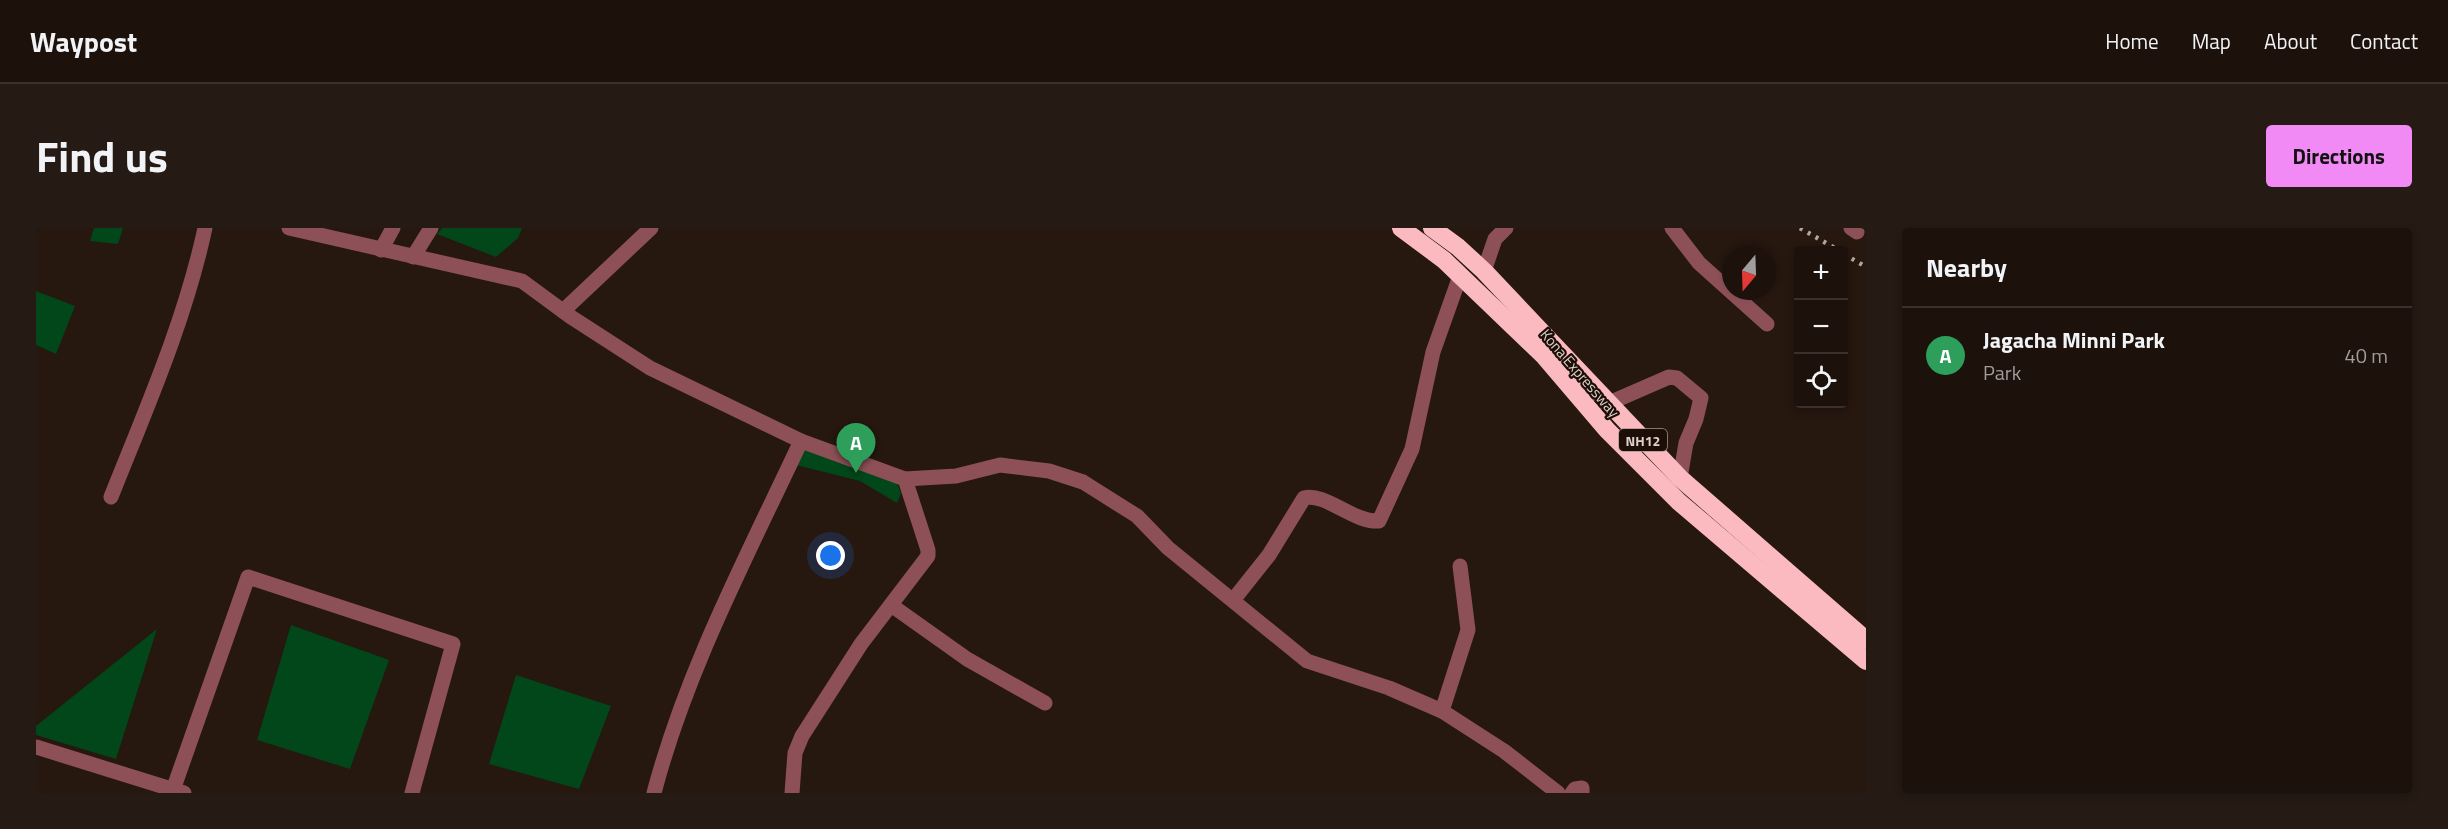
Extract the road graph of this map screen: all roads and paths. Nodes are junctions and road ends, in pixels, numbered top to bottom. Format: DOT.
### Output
graph roads {
  1 [pos="205,228"];
  2 [pos="289,228"];
  3 [pos="393,228"];
  4 [pos="431,228"];
  5 [pos="651,228"];
  6 [pos="1401,228"];
  7 [pos="1432,228"];
  8 [pos="1506,228"];
  9 [pos="1672,228"];
  10 [pos="1453,238"];
  11 [pos="381,250"];
  12 [pos="413,257"];
  13 [pos="1444,260"];
  14 [pos="1484,271"];
  15 [pos="1460,276"];
  16 [pos="563,311"];
  17 [pos="1767,324"];
  18 [pos="1607,404"];
  19 [pos="1621,418"];
  20 [pos="1607,430"];
  21 [pos="801,441"];
  22 [pos="1680,478"];
  23 [pos="905,479"];
  24 [pos="111,497"];
  25 [pos="1460,566"];
  26 [pos="1234,599"];
  27 [pos="891,605"];
  28 [pos="1866,640"];
  29 [pos="1866,661"];
  30 [pos="1045,703"];
  31 [pos="1442,711"];
  32 [pos="36,747"];
  33 [pos="178,791"];
  34 [pos="412,793"];
  35 [pos="654,793"];
  36 [pos="792,793"];
  37 [pos="1558,793"];
  1 -- 24 [label="street"];
  2 -- 11 [label="street"];
  3 -- 11 [label="street"];
  4 -- 12 [label="street"];
  5 -- 16 [label="street"];
  6 -- 13 [label="highway, Kona Expressway / NH12"];
  7 -- 10 [label="highway, Kona Expressway / NH12"];
  8 -- 14 [label="street"];
  9 -- 17 [label="street"];
  10 -- 13 [label="highway"];
  10 -- 14 [label="highway, Kona Expressway / NH12"];
  11 -- 12 [label="street"];
  12 -- 16 [label="street"];
  13 -- 15 [label="highway, Kona Expressway / NH12"];
  14 -- 18 [label="highway, Kona Expressway / NH12"];
  15 -- 20 [label="highway, Kona Expressway / NH12"];
  15 -- 26 [label="street"];
  16 -- 21 [label="street"];
  18 -- 19 [label="highway, Kona Expressway / NH12"];
  18 -- 22 [label="street"];
  19 -- 20 [label="highway"];
  19 -- 22 [label="highway, Kona Expressway / NH12"];
  20 -- 29 [label="highway, Kona Expressway / NH12"];
  21 -- 23 [label="street"];
  21 -- 35 [label="street"];
  22 -- 28 [label="highway, Kona Expressway / NH12"];
  23 -- 26 [label="street"];
  23 -- 27 [label="street"];
  25 -- 31 [label="street"];
  26 -- 31 [label="street"];
  27 -- 30 [label="street"];
  27 -- 36 [label="street"];
  31 -- 37 [label="street"];
  32 -- 33 [label="street"];
  33 -- 34 [label="street"];
}
